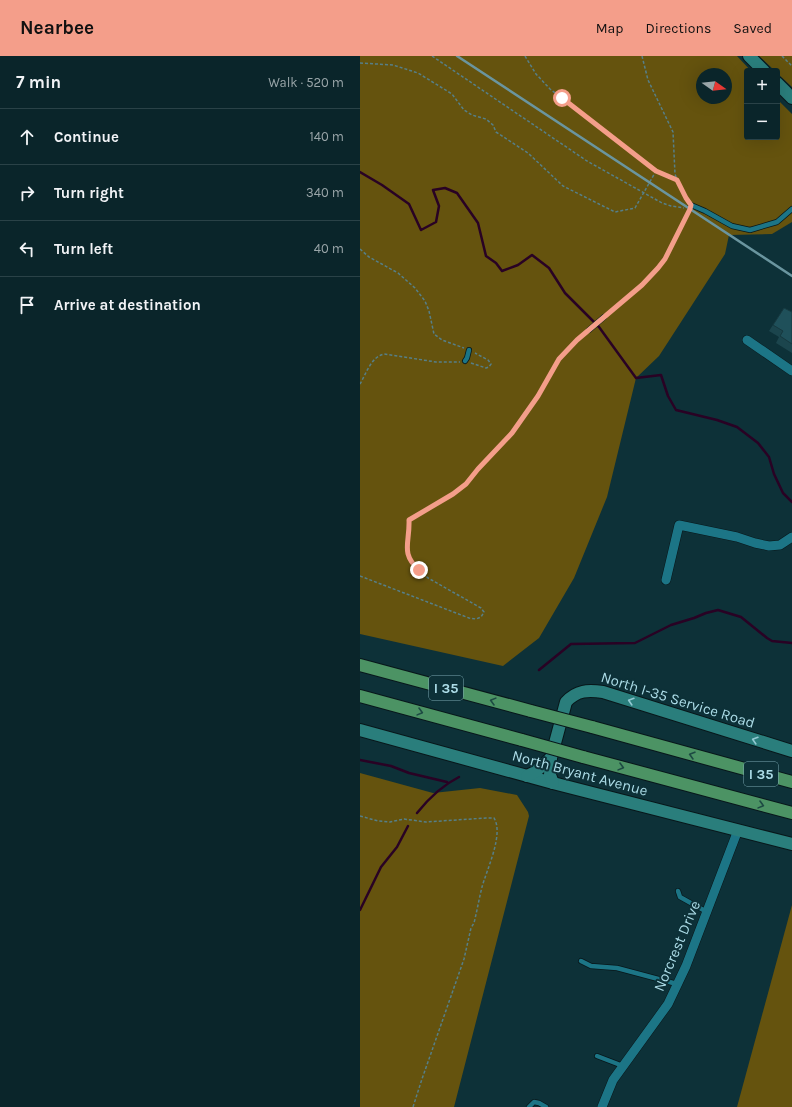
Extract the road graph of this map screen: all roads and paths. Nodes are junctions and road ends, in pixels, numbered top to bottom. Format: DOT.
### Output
graph roads {
  1 [pos="432,56"];
  2 [pos="525,56"];
  3 [pos="642,56"];
  4 [pos="749,56"];
  5 [pos="782,56"];
  6 [pos="360,63"];
  7 [pos="792,66"];
  8 [pos="761,68"];
  9 [pos="780,86"];
  10 [pos="792,98"];
  11 [pos="656,171"];
  12 [pos="677,180"];
  13 [pos="644,194"];
  14 [pos="691,207"];
  15 [pos="792,209"];
  16 [pos="360,249"];
  17 [pos="604,317"];
  18 [pos="588,330"];
  19 [pos="746,340"];
  20 [pos="469,350"];
  21 [pos="465,361"];
  22 [pos="792,371"];
  23 [pos="360,384"];
  24 [pos="792,537"];
  25 [pos="360,576"];
  26 [pos="666,580"];
  27 [pos="360,665"];
  28 [pos="360,696"];
  29 [pos="360,730"];
  30 [pos="792,751"];
  31 [pos="551,758"];
  32 [pos="527,776"];
  33 [pos="792,782"];
  34 [pos="553,783"];
  35 [pos="792,813"];
  36 [pos="360,816"];
  37 [pos="738,830"];
  38 [pos="792,844"];
  39 [pos="678,891"];
  40 [pos="706,912"];
  41 [pos="581,961"];
  42 [pos="677,984"];
  43 [pos="597,1056"];
  44 [pos="623,1066"];
  45 [pos="413,1107"];
  46 [pos="528,1107"];
  47 [pos="546,1107"];
  48 [pos="602,1107"];
  1 -- 13 [label="path"];
  2 -- 11 [label="path"];
  3 -- 12 [label="path"];
  4 -- 8 [label="main road"];
  5 -- 7 [label="path"];
  6 -- 13 [label="path"];
  9 -- 10 [label="main road"];
  11 -- 12 [label="path"];
  11 -- 13 [label="path"];
  12 -- 14 [label="path"];
  13 -- 14 [label="path"];
  14 -- 15 [label="lane"];
  14 -- 17 [label="path"];
  16 -- 20 [label="path"];
  17 -- 18 [label="lane"];
  18 -- 25 [label="path"];
  19 -- 22 [label="street"];
  20 -- 21 [label="lane"];
  20 -- 21 [label="path"];
  21 -- 23 [label="path"];
  24 -- 26 [label="street"];
  33 -- 27 [label="highway, I 35, one-way, bridge"];
  28 -- 35 [label="highway, I 35, one-way, bridge"];
  29 -- 32 [label="main road, North Bryant Avenue"];
  30 -- 31 [label="main road, North I-35 Service Road, one-way"];
  31 -- 32 [label="main road"];
  31 -- 34 [label="main road, North I-35 Service Road"];
  32 -- 34 [label="main road, North Bryant Avenue"];
  34 -- 37 [label="main road, North Bryant Avenue"];
  36 -- 45 [label="path"];
  37 -- 38 [label="main road, North Bryant Avenue"];
  37 -- 40 [label="street, Norcrest Drive"];
  39 -- 40 [label="lane"];
  40 -- 42 [label="street, Norcrest Drive"];
  41 -- 42 [label="lane"];
  42 -- 44 [label="street, Norcrest Drive"];
  43 -- 44 [label="lane"];
  44 -- 48 [label="street, Norcrest Drive"];
  46 -- 47 [label="lane"];
}
